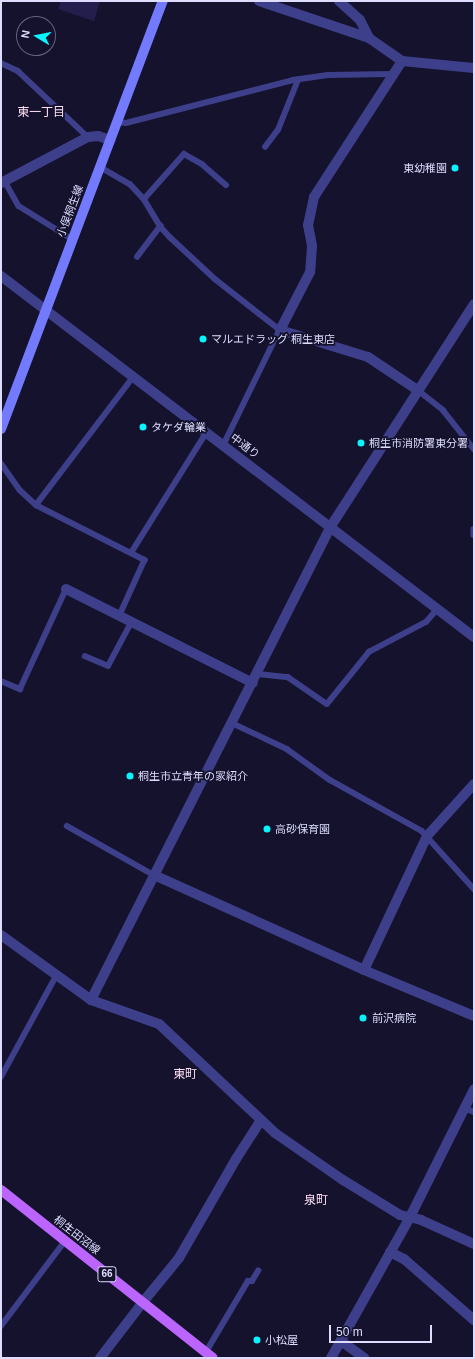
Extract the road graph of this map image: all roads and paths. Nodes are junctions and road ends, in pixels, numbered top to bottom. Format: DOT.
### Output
graph roads {
  1 [pos="163,1"];
  2 [pos="259,1"];
  3 [pos="339,1"];
  4 [pos="369,38"];
  5 [pos="402,61"];
  6 [pos="1,63"];
  7 [pos="474,68"];
  8 [pos="392,74"];
  9 [pos="298,80"];
  10 [pos="117,122"];
  11 [pos="88,137"];
  12 [pos="110,140"];
  13 [pos="265,147"];
  14 [pos="100,167"];
  15 [pos="3,183"];
  16 [pos="226,185"];
  17 [pos="144,199"];
  18 [pos="160,226"];
  19 [pos="72,239"];
  20 [pos="137,257"];
  21 [pos="1,276"];
  22 [pos="474,305"];
  23 [pos="46,310"];
  24 [pos="280,330"];
  25 [pos="133,377"];
  26 [pos="419,391"];
  27 [pos="4,412"];
  28 [pos="1,429"];
  29 [pos="206,433"];
  30 [pos="224,445"];
  31 [pos="474,449"];
  32 [pos="1,463"];
  33 [pos="36,505"];
  34 [pos="331,526"];
  35 [pos="474,529"];
  36 [pos="474,535"];
  37 [pos="131,553"];
  38 [pos="66,589"];
  39 [pos="438,608"];
  40 [pos="120,615"];
  41 [pos="133,621"];
  42 [pos="474,637"];
  43 [pos="85,656"];
  44 [pos="255,679"];
  45 [pos="1,681"];
  46 [pos="232,723"];
  47 [pos="474,784"];
  48 [pos="67,826"];
  49 [pos="427,836"];
  50 [pos="154,875"];
  51 [pos="474,889"];
  52 [pos="1,935"];
  53 [pos="364,970"];
  54 [pos="56,976"];
  55 [pos="91,1000"];
  56 [pos="474,1016"];
  57 [pos="1,1077"];
  58 [pos="474,1089"];
  59 [pos="470,1110"];
  60 [pos="261,1120"];
  61 [pos="1,1190"];
  62 [pos="410,1217"];
  63 [pos="65,1241"];
  64 [pos="474,1244"];
  65 [pos="390,1252"];
  66 [pos="258,1271"];
  67 [pos="143,1302"];
  68 [pos="474,1320"];
  69 [pos="1,1326"];
  70 [pos="341,1341"];
  71 [pos="209,1355"];
  72 [pos="100,1358"];
  73 [pos="331,1358"];
  74 [pos="364,1358"];
  1 -- 10 [label="main road, 小俣桐生線"];
  2 -- 4 [label="street"];
  3 -- 4 [label="street"];
  4 -- 5 [label="street"];
  5 -- 7 [label="street"];
  5 -- 8 [label="street"];
  6 -- 11 [label="lane"];
  8 -- 9 [label="lane"];
  8 -- 24 [label="street"];
  9 -- 10 [label="lane"];
  9 -- 13 [label="lane"];
  10 -- 12 [label="main road, 小俣桐生線"];
  11 -- 12 [label="street"];
  11 -- 15 [label="street"];
  12 -- 14 [label="main road, 小俣桐生線"];
  14 -- 17 [label="lane"];
  14 -- 19 [label="main road, 小俣桐生線"];
  15 -- 19 [label="lane"];
  16 -- 17 [label="lane"];
  17 -- 18 [label="lane"];
  18 -- 20 [label="lane"];
  18 -- 24 [label="lane"];
  19 -- 23 [label="main road, 小俣桐生線"];
  21 -- 23 [label="street, 中通り"];
  22 -- 26 [label="street"];
  23 -- 25 [label="street, 中通り"];
  23 -- 27 [label="main road, 小俣桐生線"];
  24 -- 26 [label="street"];
  24 -- 30 [label="lane"];
  25 -- 29 [label="street, 中通り"];
  25 -- 33 [label="lane"];
  26 -- 31 [label="lane"];
  26 -- 34 [label="street"];
  27 -- 28 [label="main road, 小俣桐生線"];
  29 -- 30 [label="street, 中通り"];
  29 -- 37 [label="lane"];
  30 -- 34 [label="street, 中通り"];
  32 -- 33 [label="lane"];
  33 -- 37 [label="lane"];
  34 -- 39 [label="street, 中通り"];
  34 -- 44 [label="street"];
  35 -- 36 [label="lane"];
  37 -- 40 [label="lane"];
  38 -- 40 [label="street"];
  38 -- 45 [label="lane"];
  39 -- 42 [label="street, 中通り"];
  39 -- 44 [label="lane"];
  40 -- 41 [label="street"];
  41 -- 43 [label="lane"];
  41 -- 44 [label="street"];
  44 -- 46 [label="street"];
  46 -- 49 [label="lane"];
  46 -- 50 [label="street"];
  47 -- 49 [label="street"];
  48 -- 50 [label="lane"];
  49 -- 51 [label="lane"];
  49 -- 53 [label="street"];
  50 -- 53 [label="street"];
  50 -- 55 [label="street"];
  52 -- 54 [label="street"];
  53 -- 56 [label="street"];
  54 -- 55 [label="street"];
  54 -- 57 [label="lane"];
  55 -- 60 [label="street"];
  58 -- 59 [label="street"];
  59 -- 62 [label="street"];
  60 -- 62 [label="street"];
  60 -- 67 [label="street"];
  61 -- 63 [label="main road, 桐生田沼線 / 66"];
  62 -- 64 [label="street"];
  62 -- 65 [label="street"];
  63 -- 67 [label="main road, 桐生田沼線 / 66"];
  63 -- 69 [label="lane"];
  65 -- 68 [label="street"];
  65 -- 70 [label="street"];
  66 -- 71 [label="lane"];
  67 -- 71 [label="main road, 桐生田沼線 / 66"];
  67 -- 72 [label="street"];
  70 -- 73 [label="street"];
  70 -- 74 [label="street"];
}
